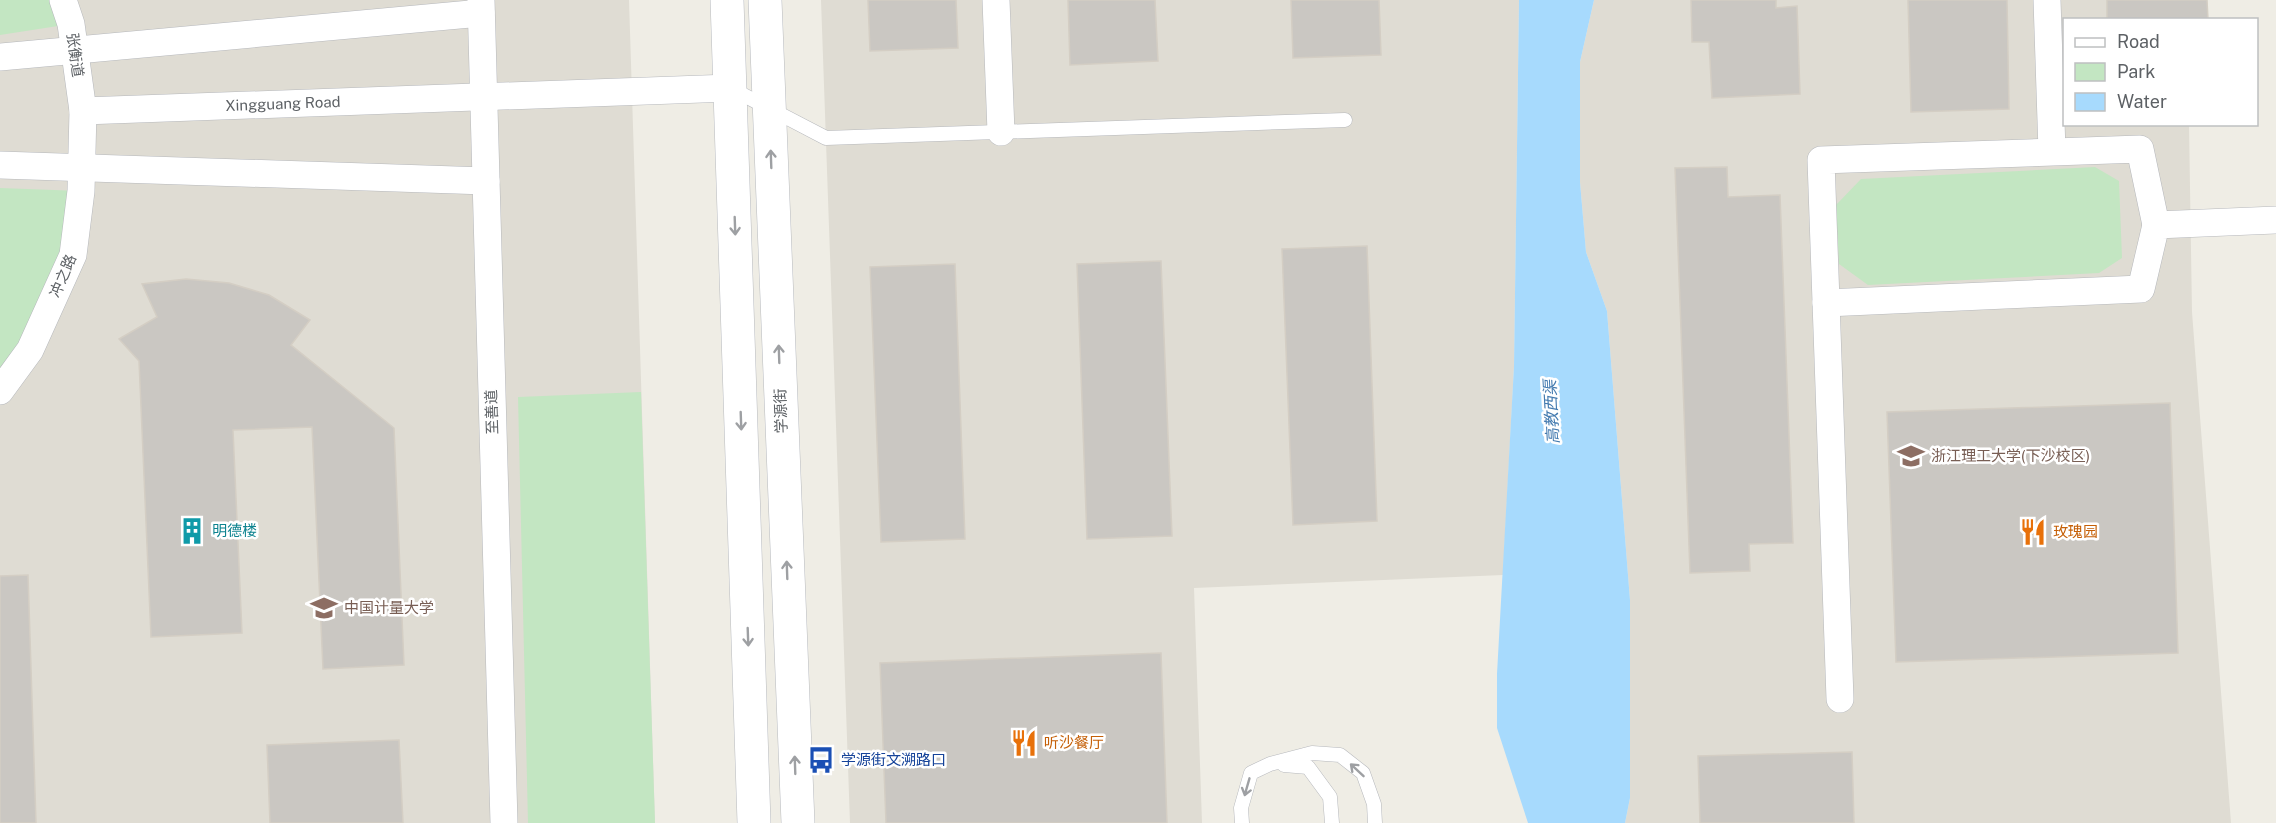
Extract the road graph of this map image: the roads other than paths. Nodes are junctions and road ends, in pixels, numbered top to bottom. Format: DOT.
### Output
graph roads {
  1 [pos="63,0"];
  2 [pos="728,0"];
  3 [pos="765,0"];
  4 [pos="996,0"];
  5 [pos="2047,0"];
  6 [pos="481,7"];
  7 [pos="74,49"];
  8 [pos="0,57"];
  9 [pos="730,88"];
  10 [pos="483,98"];
  11 [pos="769,108"];
  12 [pos="83,111"];
  13 [pos="1345,120"];
  14 [pos="1001,132"];
  15 [pos="2052,151"];
  16 [pos="0,165"];
  17 [pos="82,167"];
  18 [pos="486,182"];
  19 [pos="2276,220"];
  20 [pos="2156,225"];
  21 [pos="1826,303"];
  22 [pos="0,391"];
  23 [pos="1840,699"];
  24 [pos="1270,764"];
  25 [pos="504,823"];
  26 [pos="754,823"];
  27 [pos="798,823"];
  28 [pos="1242,823"];
  29 [pos="1332,823"];
  30 [pos="1375,823"];
  1 -- 7 [label="street, 张衡道"];
  2 -- 9 [label="main road"];
  3 -- 11 [label="main road, 学源街"];
  4 -- 14 [label="street"];
  5 -- 15 [label="street"];
  6 -- 7 [label="street"];
  6 -- 10 [label="street, 至善道"];
  7 -- 8 [label="street"];
  7 -- 12 [label="street, 张衡道"];
  9 -- 10 [label="street, Xingguang Road"];
  9 -- 11 [label="lane"];
  9 -- 26 [label="main road, one-way"];
  10 -- 12 [label="street, Xingguang Road"];
  10 -- 18 [label="street, 至善道"];
  11 -- 14 [label="lane"];
  27 -- 11 [label="main road, 学源街, one-way"];
  12 -- 17 [label="street, 冲之路"];
  13 -- 14 [label="lane"];
  15 -- 20 [label="street"];
  15 -- 21 [label="street"];
  16 -- 17 [label="street"];
  17 -- 18 [label="street"];
  17 -- 22 [label="street, 冲之路"];
  18 -- 25 [label="street, 至善道"];
  19 -- 20 [label="street"];
  20 -- 21 [label="street"];
  21 -- 23 [label="street"];
  24 -- 28 [label="lane, one-way"];
  24 -- 29 [label="lane"];
  30 -- 24 [label="lane, one-way"];
}
